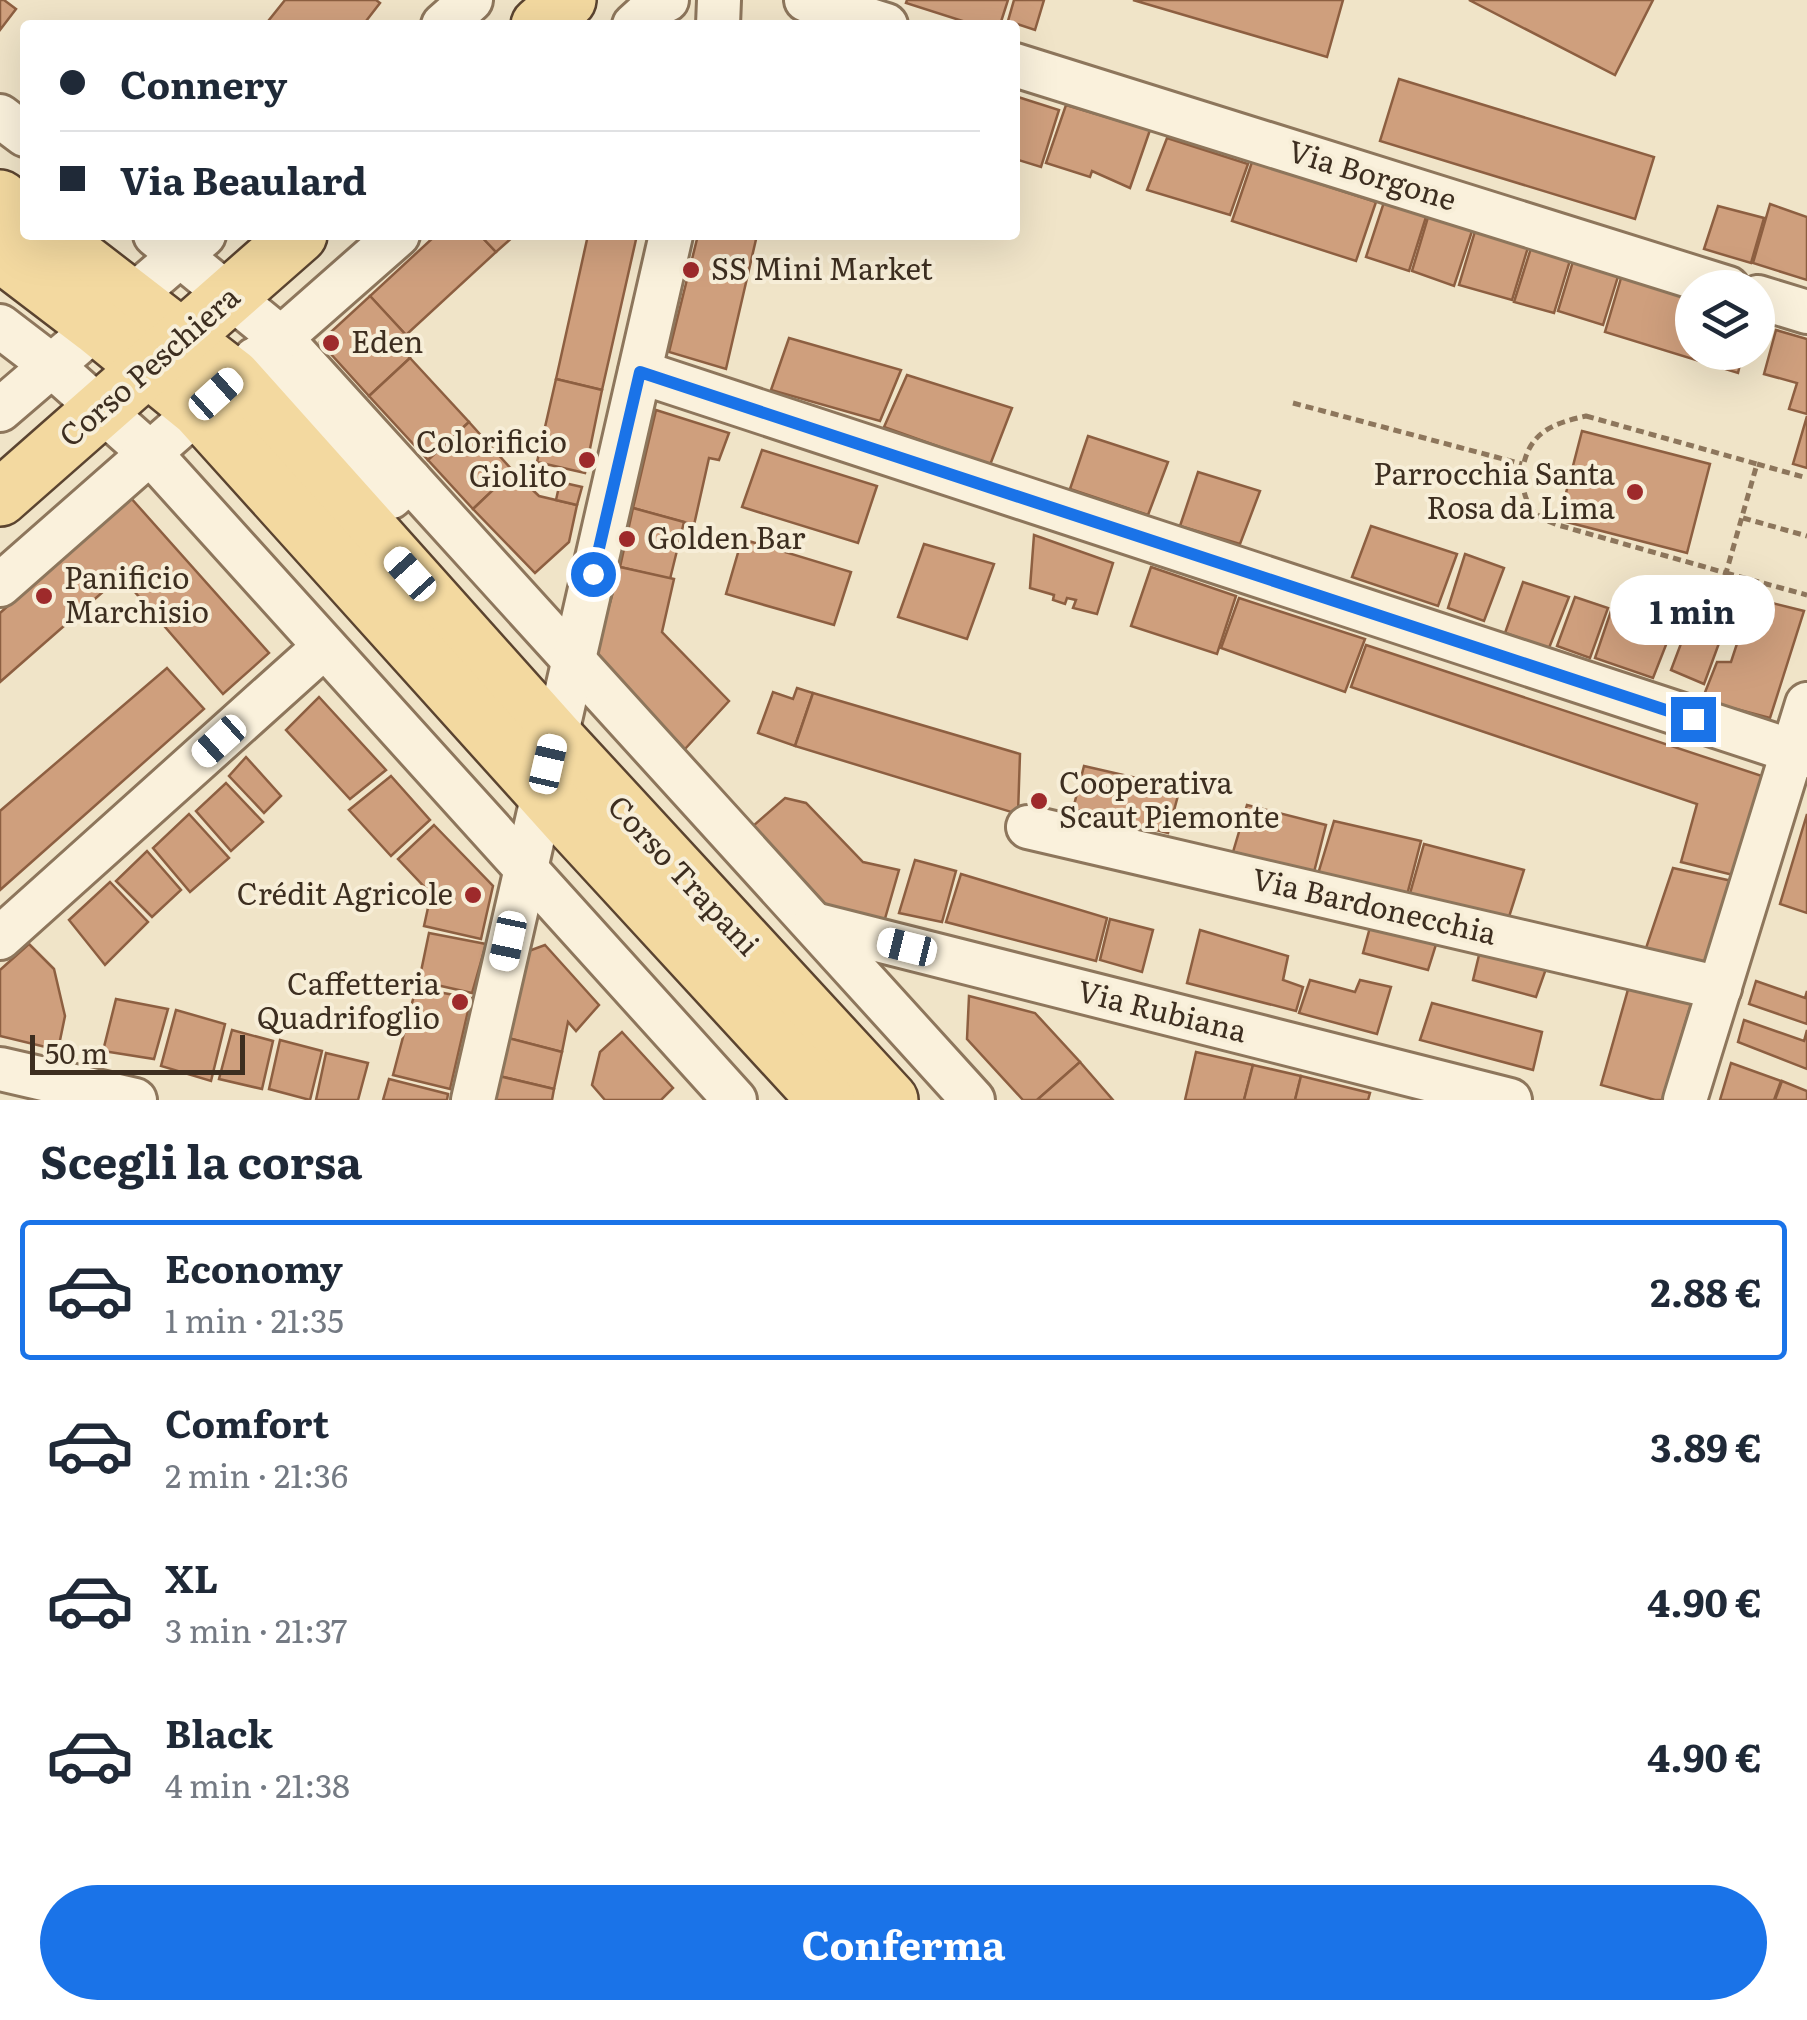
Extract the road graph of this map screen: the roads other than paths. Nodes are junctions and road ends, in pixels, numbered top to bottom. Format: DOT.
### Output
graph roads {
  1 [pos="471,0"];
  2 [pos="568,0"];
  3 [pos="667,0"];
  4 [pos="806,0"];
  5 [pos="448,20"];
  6 [pos="545,20"];
  7 [pos="640,20"];
  8 [pos="870,20"];
  9 [pos="1020,67"];
  10 [pos="0,116"];
  11 [pos="20,132"];
  12 [pos="0,198"];
  13 [pos="20,213"];
  14 [pos="53,240"];
  15 [pos="294,240"];
  16 [pos="392,240"];
  17 [pos="670,240"];
  18 [pos="180,242"];
  19 [pos="0,253"];
  20 [pos="1675,271"];
  21 [pos="231,295"];
  22 [pos="1775,302"];
  23 [pos="113,312"];
  24 [pos="1807,312"];
  25 [pos="0,326"];
  26 [pos="166,353"];
  27 [pos="51,365"];
  28 [pos="242,371"];
  29 [pos="640,372"];
  30 [pos="102,409"];
  31 [pos="0,410"];
  32 [pos="150,453"];
  33 [pos="0,498"];
  34 [pos="0,585"];
  35 [pos="324,647"];
  36 [pos="574,659"];
  37 [pos="1807,704"];
  38 [pos="554,737"];
  39 [pos="1800,754"];
  40 [pos="542,790"];
  41 [pos="1028,828"];
  42 [pos="524,869"];
  43 [pos="814,924"];
  44 [pos="0,938"];
  45 [pos="1720,988"];
  46 [pos="0,1069"];
  47 [pos="135,1100"];
  48 [pos="473,1100"];
  49 [pos="735,1100"];
  50 [pos="826,1100"];
  51 [pos="890,1100"];
  52 [pos="973,1100"];
  53 [pos="1510,1100"];
  54 [pos="1686,1100"];
  1 -- 5 [label="street"];
  2 -- 6 [label="main road"];
  3 -- 7 [label="street"];
  4 -- 8 [label="street"];
  9 -- 20 [label="street, Via Borgone"];
  10 -- 11 [label="street"];
  12 -- 13 [label="main road"];
  14 -- 23 [label="main road, Corso Trapani"];
  15 -- 21 [label="main road, Corso Peschiera"];
  16 -- 28 [label="street"];
  17 -- 29 [label="street"];
  18 -- 21 [label="street, Corso Trapani"];
  18 -- 23 [label="street"];
  19 -- 23 [label="main road, Corso Trapani"];
  21 -- 26 [label="main road, Corso Peschiera"];
  21 -- 28 [label="street, Corso Trapani"];
  22 -- 24 [label="street"];
  23 -- 26 [label="main road, Corso Trapani"];
  23 -- 27 [label="street"];
  25 -- 27 [label="street"];
  26 -- 28 [label="main road, Corso Trapani"];
  26 -- 30 [label="main road, Corso Peschiera"];
  27 -- 30 [label="street"];
  27 -- 31 [label="street"];
  28 -- 32 [label="street"];
  28 -- 36 [label="street"];
  28 -- 38 [label="main road, Corso Trapani"];
  28 -- 40 [label="main road, Corso Trapani"];
  29 -- 36 [label="street"];
  29 -- 39 [label="street"];
  30 -- 32 [label="street"];
  30 -- 33 [label="main road, Corso Peschiera"];
  32 -- 34 [label="street"];
  32 -- 35 [label="street"];
  35 -- 42 [label="street"];
  35 -- 44 [label="street"];
  36 -- 38 [label="street"];
  36 -- 43 [label="street"];
  37 -- 39 [label="street"];
  38 -- 40 [label="street"];
  38 -- 51 [label="main road, Corso Trapani"];
  39 -- 45 [label="street"];
  40 -- 42 [label="street"];
  40 -- 50 [label="main road, Corso Trapani"];
  41 -- 45 [label="street, Via Bardonecchia"];
  42 -- 48 [label="street"];
  42 -- 49 [label="street"];
  43 -- 52 [label="street"];
  43 -- 53 [label="street, Via Rubiana"];
  45 -- 54 [label="street"];
  46 -- 47 [label="street"];
}
